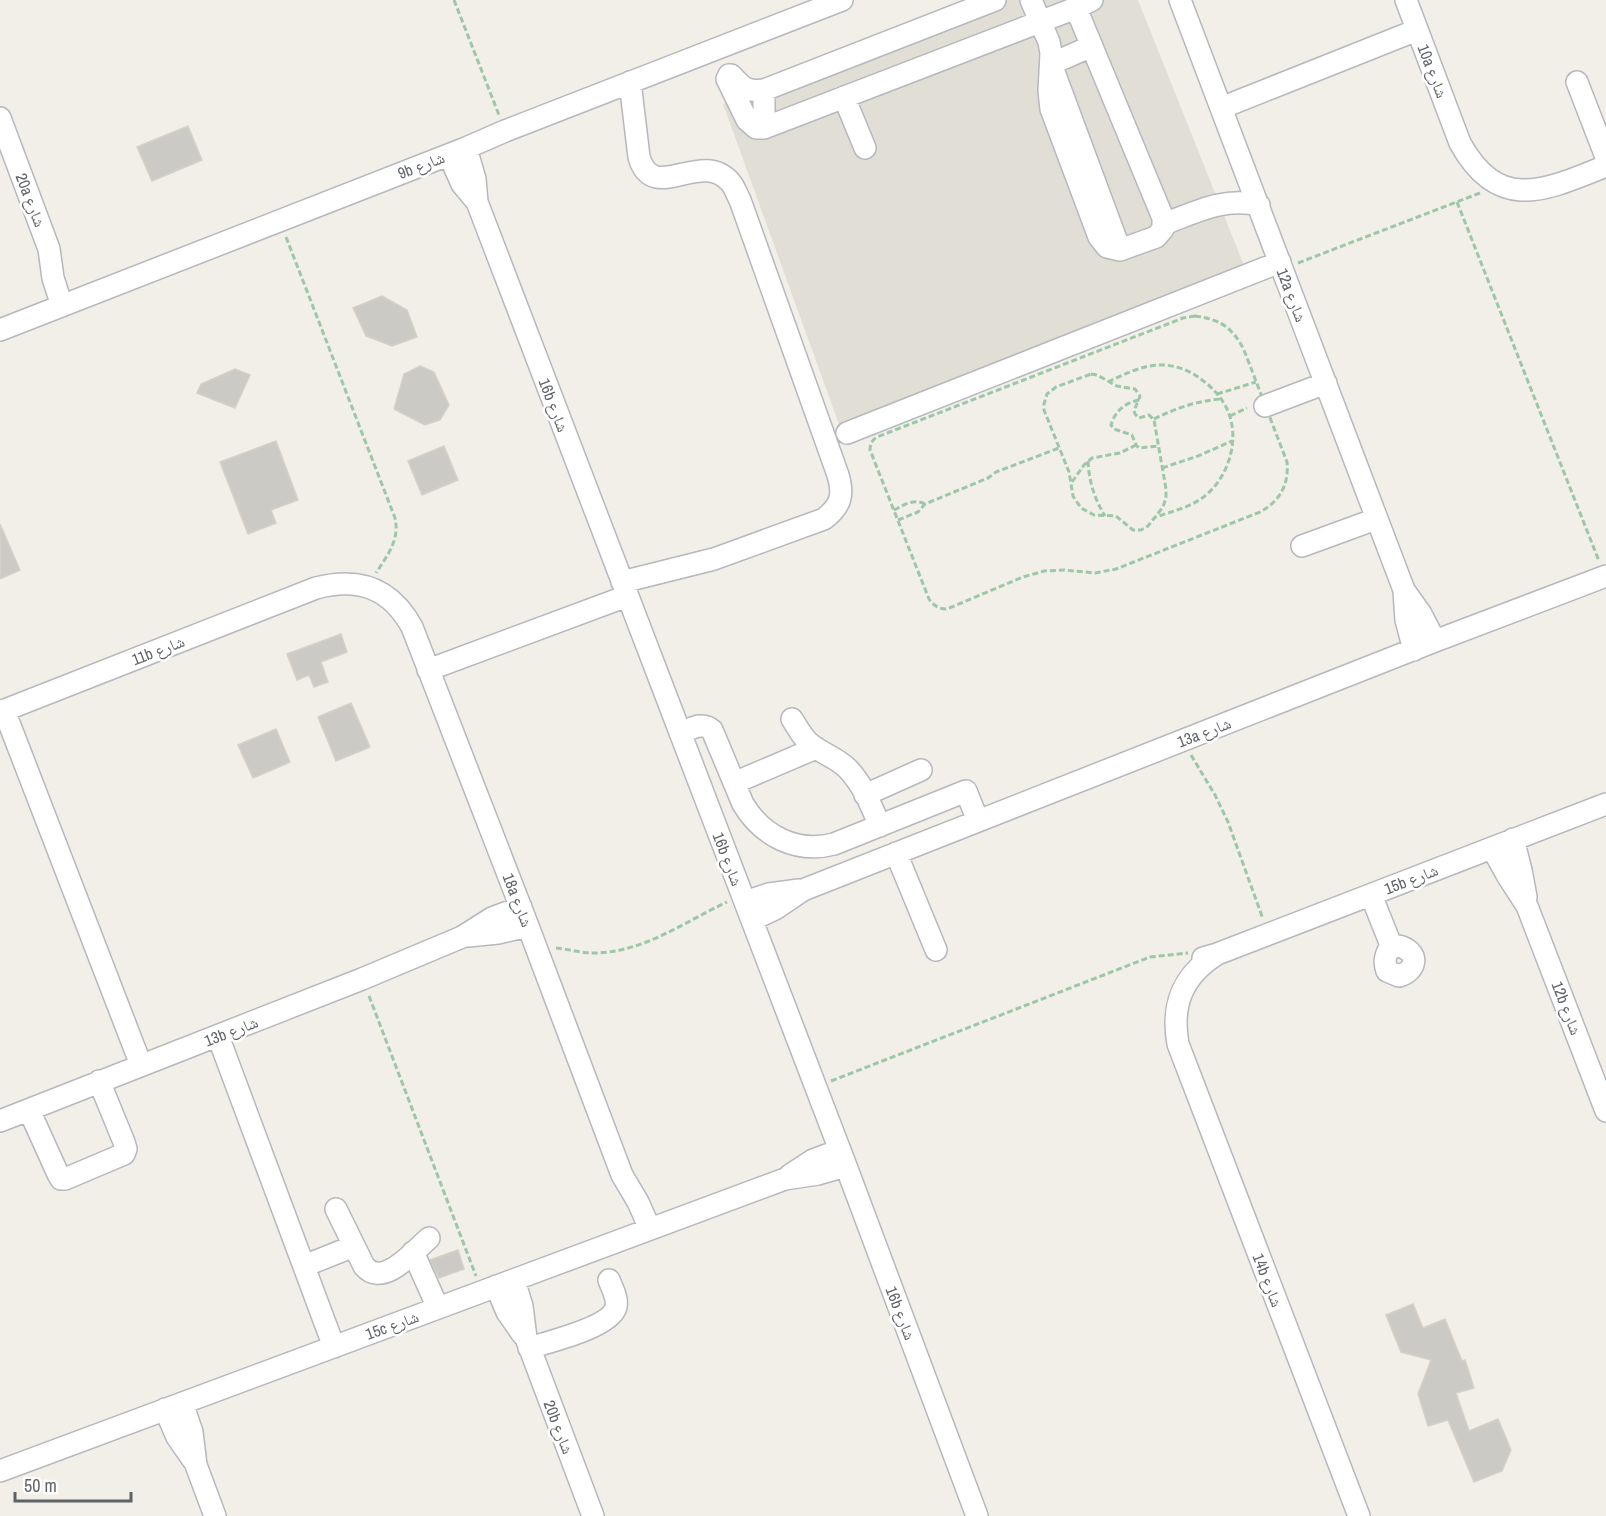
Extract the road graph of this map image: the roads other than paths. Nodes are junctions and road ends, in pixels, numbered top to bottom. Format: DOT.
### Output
graph roads {
  1 [pos="842,0"];
  2 [pos="995,0"];
  3 [pos="1031,0"];
  4 [pos="1180,0"];
  5 [pos="1406,0"];
  6 [pos="1084,4"];
  7 [pos="803,7"];
  8 [pos="1040,21"];
  9 [pos="1417,30"];
  10 [pos="1092,46"];
  11 [pos="718,49"];
  12 [pos="1051,64"];
  13 [pos="729,75"];
  14 [pos="630,82"];
  15 [pos="1577,82"];
  16 [pos="764,90"];
  17 [pos="844,97"];
  18 [pos="1221,108"];
  19 [pos="0,118"];
  20 [pos="764,128"];
  21 [pos="865,148"];
  22 [pos="457,151"];
  23 [pos="1606,157"];
  24 [pos="1606,166"];
  25 [pos="1245,170"];
  26 [pos="1218,204"];
  27 [pos="1259,206"];
  28 [pos="1164,224"];
  29 [pos="1281,265"];
  30 [pos="69,303"];
  31 [pos="0,330"];
  32 [pos="1326,383"];
  33 [pos="1265,406"];
  34 [pos="847,433"];
  35 [pos="1376,519"];
  36 [pos="1302,546"];
  37 [pos="1605,576"];
  38 [pos="373,581"];
  39 [pos="625,589"];
  40 [pos="1404,590"];
  41 [pos="1435,641"];
  42 [pos="1414,650"];
  43 [pos="429,669"];
  44 [pos="2,711"];
  45 [pos="792,718"];
  46 [pos="680,733"];
  47 [pos="816,748"];
  48 [pos="921,771"];
  49 [pos="734,783"];
  50 [pos="865,795"];
  51 [pos="1606,804"];
  52 [pos="978,821"];
  53 [pos="880,826"];
  54 [pos="1513,840"];
  55 [pos="1492,848"];
  56 [pos="896,854"];
  57 [pos="1371,895"];
  58 [pos="746,906"];
  59 [pos="1527,906"];
  60 [pos="524,916"];
  61 [pos="1391,945"];
  62 [pos="936,950"];
  63 [pos="1176,990"];
  64 [pos="218,1036"];
  65 [pos="141,1065"];
  66 [pos="99,1081"];
  67 [pos="29,1110"];
  68 [pos="1606,1111"];
  69 [pos="0,1121"];
  70 [pos="843,1158"];
  71 [pos="336,1209"];
  72 [pos="643,1231"];
  73 [pos="354,1246"];
  74 [pos="304,1266"];
  75 [pos="609,1280"];
  76 [pos="497,1286"];
  77 [pos="438,1308"];
  78 [pos="527,1343"];
  79 [pos="334,1347"];
  80 [pos="174,1406"];
  81 [pos="0,1470"];
  82 [pos="215,1516"];
  83 [pos="593,1516"];
  84 [pos="977,1516"];
  85 [pos="1359,1516"];
  1 -- 7 [label="street, 9b شارع"];
  2 -- 16 [label="street"];
  3 -- 8 [label="street"];
  4 -- 18 [label="street, 12a شارع"];
  5 -- 9 [label="street, 10a شارع"];
  6 -- 8 [label="street"];
  6 -- 10 [label="street"];
  7 -- 11 [label="street, 9b شارع"];
  8 -- 12 [label="street"];
  8 -- 17 [label="street"];
  9 -- 18 [label="street"];
  9 -- 24 [label="street, 10a شارع"];
  10 -- 12 [label="street"];
  10 -- 28 [label="street"];
  11 -- 13 [label="street"];
  11 -- 14 [label="street, 9b شارع"];
  12 -- 28 [label="street"];
  13 -- 16 [label="street"];
  13 -- 20 [label="street"];
  14 -- 22 [label="street, 9b شارع"];
  14 -- 39 [label="street"];
  15 -- 23 [label="street"];
  16 -- 20 [label="street"];
  17 -- 20 [label="street"];
  17 -- 21 [label="street"];
  18 -- 25 [label="street, 12a شارع"];
  19 -- 30 [label="street, 20a شارع"];
  22 -- 30 [label="street, 9b شارع"];
  22 -- 39 [label="street, 16b شارع"];
  25 -- 26 [label="street"];
  25 -- 27 [label="street, 12a شارع"];
  26 -- 27 [label="street"];
  26 -- 28 [label="street"];
  27 -- 29 [label="street, 12a شارع"];
  29 -- 32 [label="street, 12a شارع"];
  29 -- 34 [label="street"];
  30 -- 31 [label="street, 9b شارع"];
  32 -- 33 [label="street"];
  32 -- 35 [label="street, 12a شارع"];
  35 -- 36 [label="street"];
  35 -- 40 [label="street, 12a شارع"];
  37 -- 41 [label="street, 13a شارع"];
  38 -- 43 [label="street, 18a شارع"];
  38 -- 44 [label="street, 11b شارع"];
  39 -- 43 [label="street"];
  39 -- 46 [label="street, 16b شارع"];
  40 -- 41 [label="street, 12a شارع"];
  40 -- 42 [label="street, 12a شارع"];
  41 -- 42 [label="street, 13a شارع"];
  42 -- 52 [label="street, 13a شارع"];
  43 -- 60 [label="street, 18a شارع"];
  44 -- 65 [label="street"];
  45 -- 47 [label="street"];
  46 -- 49 [label="street"];
  46 -- 58 [label="street, 16b شارع"];
  47 -- 49 [label="street"];
  47 -- 50 [label="street"];
  48 -- 50 [label="street"];
  49 -- 53 [label="street"];
  50 -- 53 [label="street"];
  51 -- 54 [label="street, 15b شارع"];
  52 -- 53 [label="street"];
  52 -- 56 [label="street, 13a شارع"];
  54 -- 55 [label="street, 15b شارع"];
  54 -- 59 [label="street, 12b شارع"];
  55 -- 57 [label="street, 15b شارع"];
  55 -- 59 [label="street, 12b شارع"];
  56 -- 58 [label="street, 13a شارع"];
  56 -- 62 [label="street"];
  57 -- 61 [label="street"];
  57 -- 63 [label="street, 15b شارع"];
  58 -- 70 [label="street, 16b شارع"];
  59 -- 68 [label="street, 12b شارع"];
  60 -- 64 [label="street, 13b شارع"];
  60 -- 72 [label="street, 18a شارع"];
  63 -- 85 [label="street, 14b شارع"];
  64 -- 65 [label="street, 13b شارع"];
  64 -- 74 [label="street"];
  65 -- 66 [label="street, 13b شارع"];
  66 -- 67 [label="street, 13b شارع"];
  66 -- 67 [label="street"];
  67 -- 69 [label="street, 13b شارع"];
  70 -- 72 [label="street, 15c شارع"];
  70 -- 84 [label="street, 16b شارع"];
  71 -- 73 [label="street"];
  72 -- 76 [label="street, 15c شارع"];
  73 -- 74 [label="street"];
  73 -- 77 [label="street"];
  74 -- 79 [label="street"];
  75 -- 78 [label="street"];
  76 -- 77 [label="street, 15c شارع"];
  76 -- 78 [label="street, 20b شارع"];
  77 -- 79 [label="street, 15c شارع"];
  78 -- 83 [label="street, 20b شارع"];
  79 -- 80 [label="street, 15c شارع"];
  80 -- 81 [label="street, 15c شارع"];
  80 -- 82 [label="street"];
}
